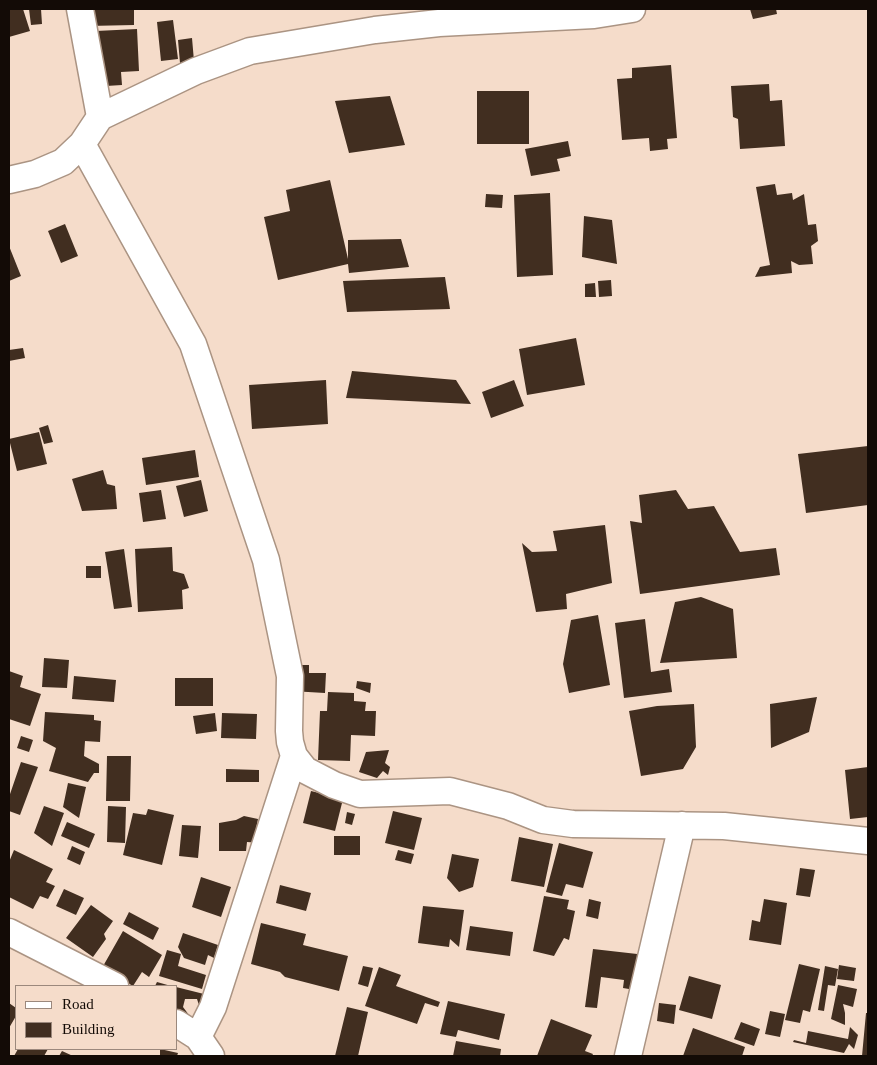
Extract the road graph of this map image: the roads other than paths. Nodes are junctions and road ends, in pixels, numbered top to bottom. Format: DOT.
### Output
graph roads {
  1 [pos="80,9"];
  2 [pos="632,9"];
  3 [pos="100,117"];
  4 [pos="82,144"];
  5 [pos="9,180"];
  6 [pos="294,756"];
  7 [pos="682,826"];
  8 [pos="868,841"];
  9 [pos="9,932"];
  10 [pos="112,985"];
  11 [pos="178,1024"];
  12 [pos="205,1047"];
  13 [pos="628,1056"];
  1 -- 3 [label="street"];
  2 -- 3 [label="street"];
  3 -- 4 [label="street"];
  4 -- 5 [label="street"];
  4 -- 6 [label="street"];
  6 -- 7 [label="street"];
  6 -- 12 [label="street"];
  7 -- 8 [label="street"];
  7 -- 13 [label="street"];
  9 -- 10 [label="street"];
  11 -- 12 [label="street"];
}
